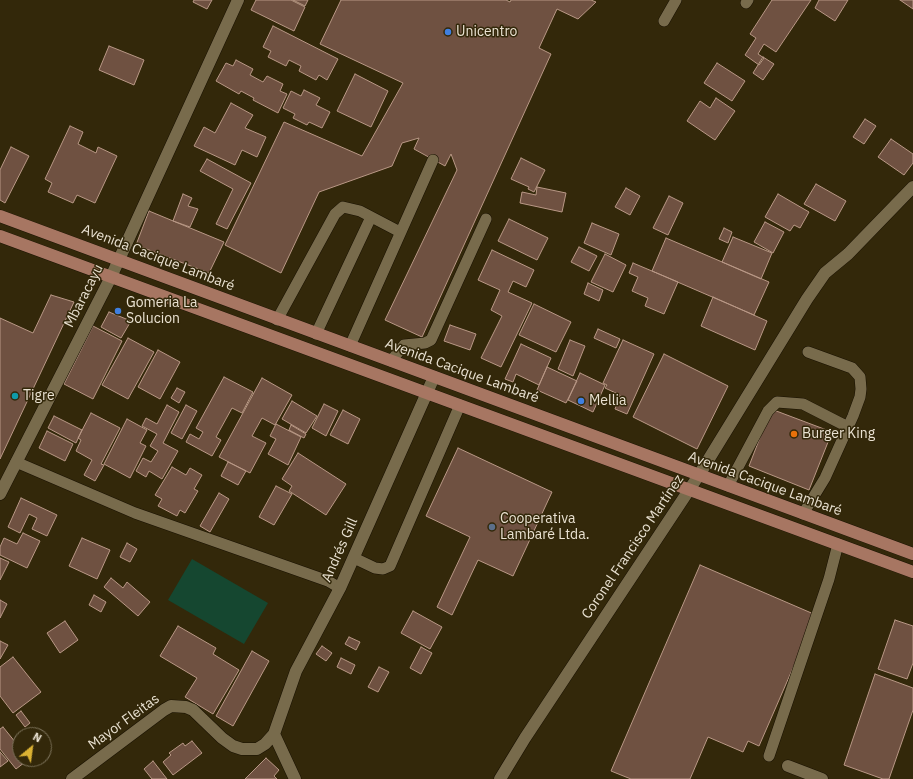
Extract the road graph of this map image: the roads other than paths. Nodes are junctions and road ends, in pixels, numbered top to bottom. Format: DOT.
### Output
graph roads {
  1 [pos="238,0"];
  2 [pos="676,0"];
  3 [pos="664,21"];
  4 [pos="433,160"];
  5 [pos="913,187"];
  6 [pos="0,216"];
  7 [pos="371,217"];
  8 [pos="486,219"];
  9 [pos="400,232"];
  10 [pos="0,236"];
  11 [pos="119,259"];
  12 [pos="111,277"];
  13 [pos="277,320"];
  14 [pos="316,334"];
  15 [pos="350,346"];
  16 [pos="808,352"];
  17 [pos="392,361"];
  18 [pos="434,377"];
  19 [pos="428,393"];
  20 [pos="460,405"];
  21 [pos="848,427"];
  22 [pos="16,462"];
  23 [pos="699,475"];
  24 [pos="728,486"];
  25 [pos="689,489"];
  26 [pos="0,494"];
  27 [pos="803,514"];
  28 [pos="838,544"];
  29 [pos="913,554"];
  30 [pos="354,558"];
  31 [pos="913,572"];
  32 [pos="340,588"];
  33 [pos="274,734"];
  34 [pos="769,756"];
  35 [pos="788,766"];
  36 [pos="72,779"];
  37 [pos="295,779"];
  38 [pos="500,779"];
  39 [pos="822,779"];
  1 -- 11 [label="street, Mbaracayu"];
  2 -- 3 [label="lane"];
  4 -- 9 [label="lane"];
  5 -- 23 [label="street, Coronel Francisco Martínez"];
  6 -- 11 [label="main road, Avenida Cacique Lambaré"];
  7 -- 9 [label="lane"];
  7 -- 13 [label="lane"];
  7 -- 14 [label="lane"];
  8 -- 17 [label="lane"];
  9 -- 15 [label="lane"];
  10 -- 12 [label="main road"];
  11 -- 12 [label="street, Mbaracayu"];
  11 -- 13 [label="main road, Avenida Cacique Lambaré"];
  12 -- 19 [label="main road"];
  12 -- 22 [label="street, Mbaracayu"];
  13 -- 14 [label="main road, Avenida Cacique Lambaré"];
  14 -- 15 [label="main road, Avenida Cacique Lambaré"];
  15 -- 17 [label="main road, Avenida Cacique Lambaré"];
  16 -- 21 [label="lane"];
  17 -- 18 [label="main road, Avenida Cacique Lambaré"];
  18 -- 19 [label="street, Andrés Gill"];
  18 -- 23 [label="main road, Avenida Cacique Lambaré"];
  19 -- 20 [label="main road"];
  19 -- 30 [label="street, Andrés Gill"];
  20 -- 25 [label="main road"];
  20 -- 30 [label="lane"];
  21 -- 24 [label="lane"];
  21 -- 27 [label="lane"];
  22 -- 26 [label="street, Mbaracayu"];
  22 -- 32 [label="lane"];
  23 -- 24 [label="main road, Avenida Cacique Lambaré"];
  23 -- 25 [label="street, Coronel Francisco Martínez"];
  24 -- 27 [label="main road, Avenida Cacique Lambaré"];
  25 -- 28 [label="main road"];
  25 -- 38 [label="street, Coronel Francisco Martínez"];
  27 -- 29 [label="main road, Avenida Cacique Lambaré"];
  28 -- 31 [label="main road"];
  28 -- 34 [label="lane"];
  30 -- 32 [label="street, Andrés Gill"];
  32 -- 33 [label="street, Andrés Gill"];
  33 -- 36 [label="street, Mayor Fleitas"];
  33 -- 37 [label="street"];
  35 -- 39 [label="street"];
}
